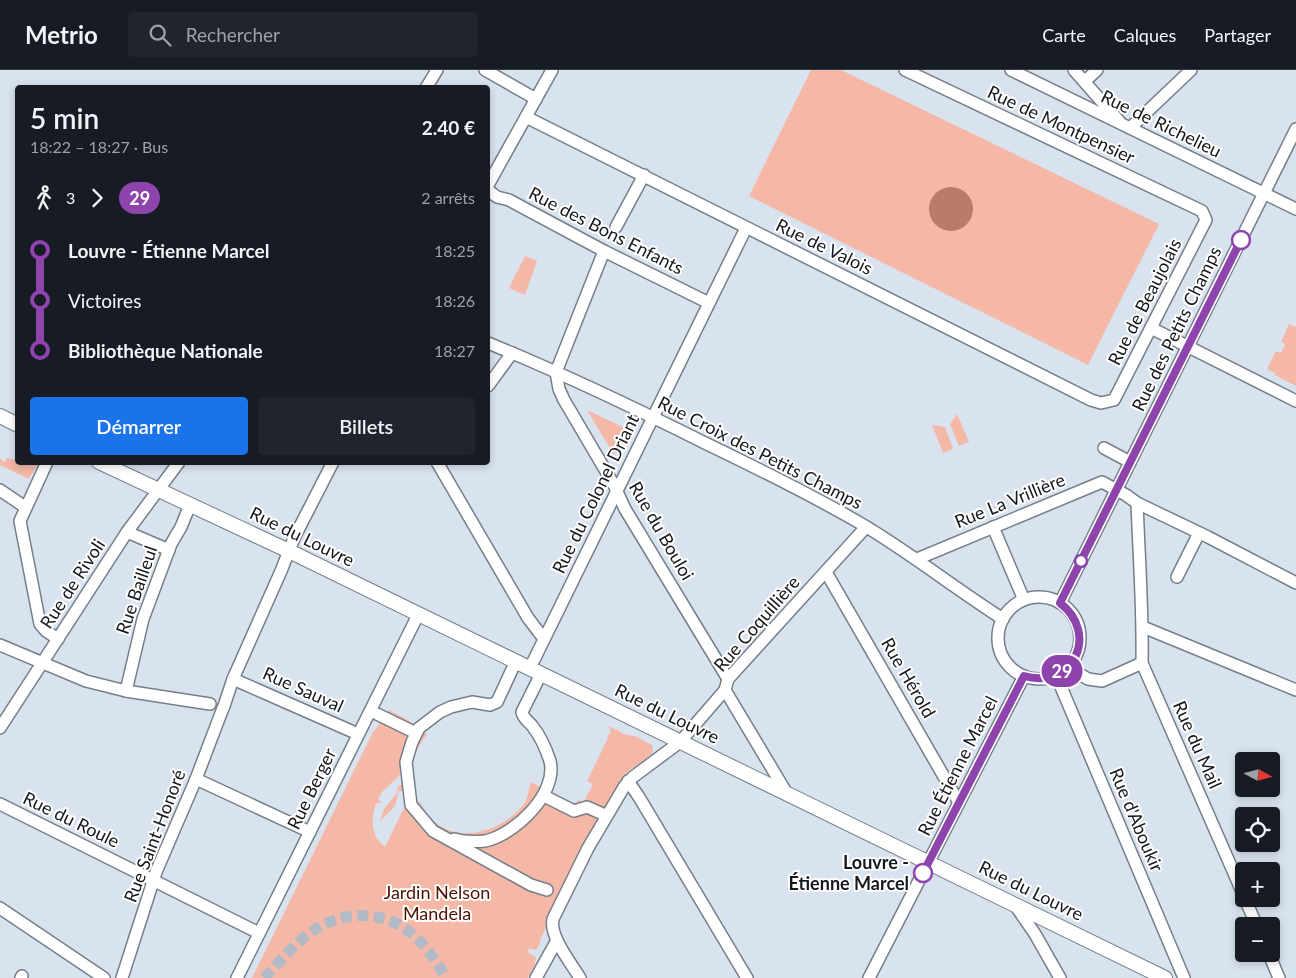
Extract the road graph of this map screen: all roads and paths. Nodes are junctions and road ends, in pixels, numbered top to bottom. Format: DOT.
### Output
graph roads {
  1 [pos="437,70"];
  2 [pos="485,70"];
  3 [pos="552,70"];
  4 [pos="905,70"];
  5 [pos="1011,70"];
  6 [pos="1074,70"];
  7 [pos="1097,70"];
  8 [pos="1191,70"];
  9 [pos="1085,81"];
  10 [pos="428,85"];
  11 [pos="536,99"];
  12 [pos="526,117"];
  13 [pos="1126,126"];
  14 [pos="1296,129"];
  15 [pos="644,175"];
  16 [pos="490,181"];
  17 [pos="490,192"];
  18 [pos="1264,194"];
  19 [pos="1296,210"];
  20 [pos="1202,212"];
  21 [pos="616,227"];
  22 [pos="746,228"];
  23 [pos="604,251"];
  24 [pos="709,304"];
  25 [pos="1151,328"];
  26 [pos="490,344"];
  27 [pos="1188,346"];
  28 [pos="512,353"];
  29 [pos="556,372"];
  30 [pos="490,383"];
  31 [pos="1296,401"];
  32 [pos="1107,403"];
  33 [pos="0,416"];
  34 [pos="653,417"];
  35 [pos="15,424"];
  36 [pos="1104,448"];
  37 [pos="1130,462"];
  38 [pos="46,465"];
  39 [pos="105,465"];
  40 [pos="176,465"];
  41 [pos="328,465"];
  42 [pos="439,465"];
  43 [pos="155,488"];
  44 [pos="0,490"];
  45 [pos="1116,490"];
  46 [pos="616,492"];
  47 [pos="1137,503"];
  48 [pos="190,505"];
  49 [pos="25,508"];
  50 [pos="866,527"];
  51 [pos="993,527"];
  52 [pos="127,532"];
  53 [pos="1200,533"];
  54 [pos="168,550"];
  55 [pos="289,551"];
  56 [pos="917,559"];
  57 [pos="826,572"];
  58 [pos="1177,577"];
  59 [pos="1296,583"];
  60 [pos="1024,600"];
  61 [pos="1060,603"];
  62 [pos="418,615"];
  63 [pos="1003,619"];
  64 [pos="1143,627"];
  65 [pos="58,639"];
  66 [pos="544,639"];
  67 [pos="0,645"];
  68 [pos="39,661"];
  69 [pos="516,662"];
  70 [pos="1142,663"];
  71 [pos="1068,668"];
  72 [pos="535,671"];
  73 [pos="1056,675"];
  74 [pos="1024,676"];
  75 [pos="233,679"];
  76 [pos="727,685"];
  77 [pos="1296,690"];
  78 [pos="126,691"];
  79 [pos="224,707"];
  80 [pos="377,714"];
  81 [pos="0,728"];
  82 [pos="418,730"];
  83 [pos="358,734"];
  84 [pos="680,742"];
  85 [pos="196,779"];
  86 [pos="628,781"];
  87 [pos="786,792"];
  88 [pos="544,796"];
  89 [pos="958,801"];
  90 [pos="0,804"];
  91 [pos="605,815"];
  92 [pos="310,832"];
  93 [pos="443,836"];
  94 [pos="928,862"];
  95 [pos="1235,877"];
  96 [pos="154,880"];
  97 [pos="547,890"];
  98 [pos="1014,903"];
  99 [pos="0,908"];
  100 [pos="259,933"];
  101 [pos="557,941"];
  102 [pos="1273,962"];
  103 [pos="873,976"];
  104 [pos="104,978"];
  105 [pos="122,978"];
  106 [pos="236,978"];
  107 [pos="536,978"];
  108 [pos="580,978"];
  109 [pos="747,978"];
  110 [pos="1060,978"];
  111 [pos="1165,978"];
  112 [pos="1184,978"];
  113 [pos="1280,978"];
  1 -- 10 [label="street"];
  2 -- 11 [label="street"];
  3 -- 11 [label="street"];
  4 -- 20 [label="street, Rue de Montpensier"];
  5 -- 13 [label="street, Rue de Richelieu"];
  6 -- 9 [label="street"];
  7 -- 9 [label="street"];
  8 -- 13 [label="street"];
  9 -- 13 [label="street"];
  11 -- 12 [label="street"];
  12 -- 15 [label="street, Rue de Valois"];
  12 -- 16 [label="street"];
  13 -- 18 [label="street, Rue de Richelieu"];
  14 -- 18 [label="street, Rue des Petits Champs"];
  15 -- 21 [label="street"];
  15 -- 22 [label="street, Rue de Valois"];
  17 -- 23 [label="street, Rue des Bons Enfants"];
  18 -- 19 [label="street, Rue de Richelieu"];
  18 -- 27 [label="street, Rue des Petits Champs"];
  20 -- 25 [label="street, Rue de Beaujolais"];
  22 -- 24 [label="street, Rue du Colonel Driant"];
  22 -- 32 [label="street, Rue de Valois"];
  23 -- 24 [label="street, Rue des Bons Enfants"];
  23 -- 29 [label="street"];
  24 -- 34 [label="street, Rue du Colonel Driant"];
  25 -- 27 [label="street"];
  25 -- 32 [label="street, Rue de Beaujolais"];
  26 -- 28 [label="street, Rue Croix des Petits Champs"];
  27 -- 31 [label="street"];
  27 -- 37 [label="street, Rue des Petits Champs"];
  28 -- 29 [label="street, Rue Croix des Petits Champs"];
  28 -- 30 [label="street"];
  29 -- 34 [label="street, Rue Croix des Petits Champs"];
  29 -- 46 [label="street, Rue du Bouloi"];
  33 -- 35 [label="main road"];
  34 -- 46 [label="street, Rue du Colonel Driant"];
  34 -- 50 [label="street, Rue Croix des Petits Champs"];
  36 -- 37 [label="street"];
  37 -- 45 [label="street, Rue des Petits Champs"];
  38 -- 49 [label="street"];
  39 -- 43 [label="main road, Rue du Louvre"];
  40 -- 43 [label="street, Rue de Rivoli"];
  41 -- 55 [label="street, Rue Saint-Honoré"];
  42 -- 66 [label="street"];
  43 -- 48 [label="main road, Rue du Louvre"];
  43 -- 52 [label="street, Rue de Rivoli"];
  44 -- 49 [label="street"];
  45 -- 47 [label="street"];
  45 -- 51 [label="street, Rue La Vrillière"];
  45 -- 61 [label="street, Rue des Petits Champs"];
  46 -- 66 [label="street, Rue du Colonel Driant"];
  46 -- 76 [label="street, Rue du Bouloi"];
  47 -- 53 [label="street"];
  47 -- 64 [label="street"];
  48 -- 54 [label="street, Rue Bailleul"];
  48 -- 55 [label="main road, Rue du Louvre"];
  49 -- 65 [label="street"];
  50 -- 56 [label="street, Rue Croix des Petits Champs"];
  50 -- 57 [label="street, Rue Coquillière"];
  51 -- 56 [label="street, Rue La Vrillière"];
  51 -- 60 [label="street"];
  52 -- 54 [label="street"];
  52 -- 65 [label="street, Rue de Rivoli"];
  53 -- 58 [label="street"];
  53 -- 59 [label="street"];
  54 -- 78 [label="street, Rue Bailleul"];
  55 -- 62 [label="main road, Rue du Louvre"];
  55 -- 75 [label="street, Rue Saint-Honoré"];
  56 -- 63 [label="street, Rue Croix des Petits Champs"];
  57 -- 76 [label="street, Rue Coquillière"];
  57 -- 89 [label="street, Rue Hérold"];
  60 -- 61 [label="street"];
  60 -- 63 [label="street"];
  61 -- 71 [label="street"];
  62 -- 69 [label="main road, Rue du Louvre"];
  62 -- 83 [label="street, Rue Berger"];
  63 -- 74 [label="street"];
  64 -- 70 [label="street"];
  64 -- 77 [label="street"];
  65 -- 68 [label="street, Rue de Rivoli"];
  66 -- 72 [label="street, Rue du Colonel Driant"];
  67 -- 68 [label="street"];
  68 -- 78 [label="street"];
  68 -- 81 [label="street, Rue de Rivoli"];
  69 -- 72 [label="main road, Rue du Louvre"];
  69 -- 82 [label="street"];
  70 -- 71 [label="street"];
  70 -- 95 [label="street, Rue du Mail"];
  71 -- 73 [label="street"];
  72 -- 84 [label="main road, Rue du Louvre"];
  72 -- 88 [label="street, Rue du Colonel Driant"];
  73 -- 74 [label="street"];
  73 -- 112 [label="street, Rue d'Aboukir"];
  74 -- 89 [label="street, Rue Étienne Marcel"];
  75 -- 79 [label="street, Rue Saint-Honoré"];
  75 -- 83 [label="street, Rue Sauval"];
  76 -- 84 [label="street, Rue Coquillière"];
  76 -- 87 [label="street, Rue du Bouloi"];
  78 -- 79 [label="street"];
  79 -- 85 [label="street, Rue Saint-Honoré"];
  80 -- 82 [label="street"];
  82 -- 93 [label="street"];
  83 -- 92 [label="street, Rue Berger"];
  84 -- 86 [label="street, Rue Coquillière"];
  84 -- 87 [label="main road, Rue du Louvre"];
  85 -- 92 [label="street"];
  85 -- 96 [label="street, Rue Saint-Honoré"];
  86 -- 101 [label="street, Rue Coquillière"];
  86 -- 109 [label="street"];
  87 -- 94 [label="main road, Rue du Louvre"];
  88 -- 91 [label="street"];
  88 -- 93 [label="street"];
  89 -- 94 [label="street, Rue Étienne Marcel"];
  90 -- 96 [label="street, Rue du Roule"];
  92 -- 100 [label="street, Rue Berger"];
  93 -- 97 [label="street"];
  94 -- 98 [label="main road, Rue du Louvre"];
  94 -- 103 [label="street, Rue Étienne Marcel"];
  96 -- 100 [label="street, Rue du Roule"];
  96 -- 105 [label="street, Rue Saint-Honoré"];
  98 -- 110 [label="street"];
  98 -- 111 [label="main road, Rue du Louvre"];
  99 -- 104 [label="street"];
  100 -- 106 [label="street, Rue Berger"];
  101 -- 107 [label="street"];
  101 -- 108 [label="street"];
  102 -- 113 [label="street"];
}
